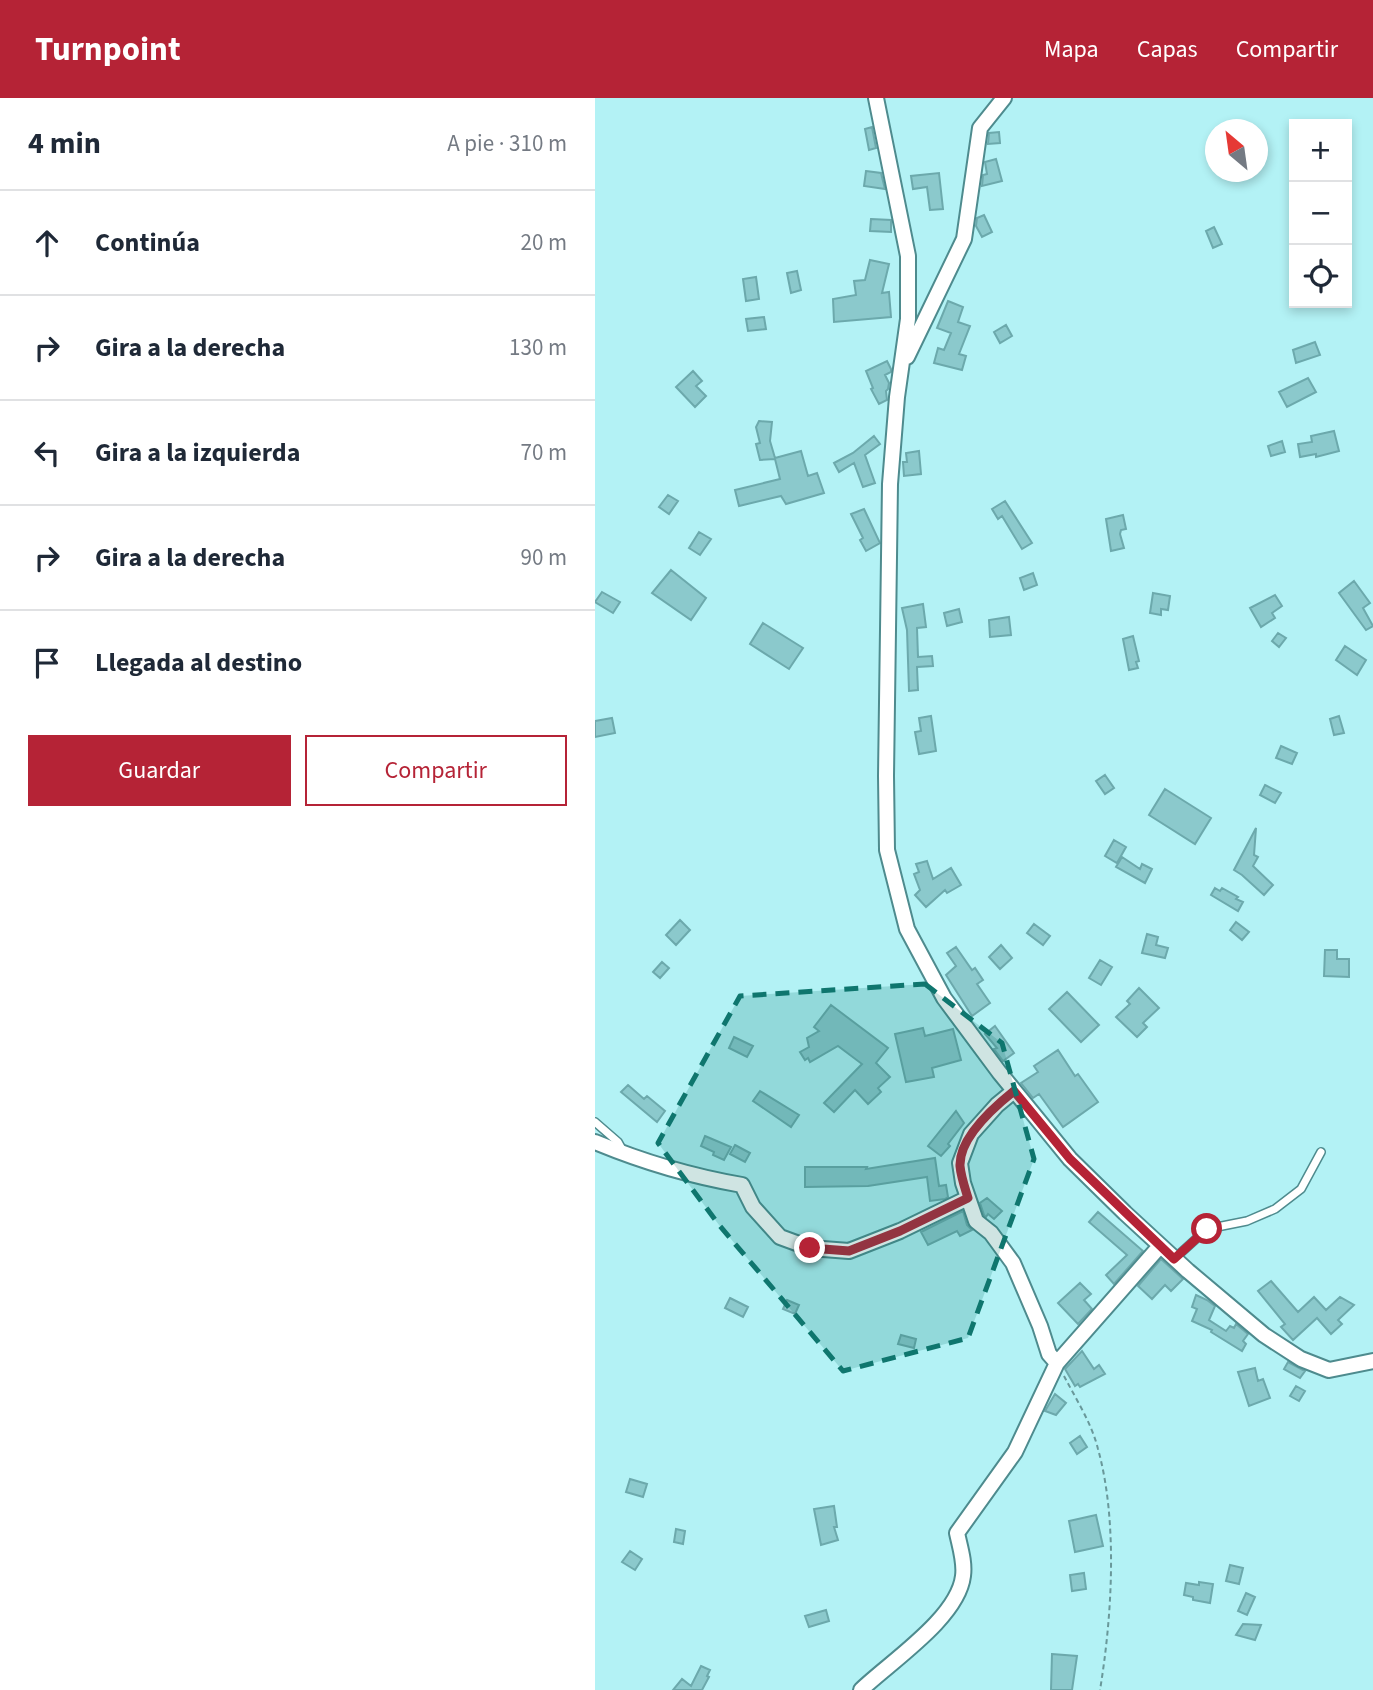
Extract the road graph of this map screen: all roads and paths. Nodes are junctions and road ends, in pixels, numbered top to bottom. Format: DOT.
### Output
graph roads {
  1 [pos="876,98"];
  2 [pos="1004,98"];
  3 [pos="901,371"];
  4 [pos="1014,1091"];
  5 [pos="595,1122"];
  6 [pos="595,1142"];
  7 [pos="1321,1152"];
  8 [pos="625,1154"];
  9 [pos="968,1198"];
  10 [pos="1160,1245"];
  11 [pos="1174,1259"];
  12 [pos="1373,1361"];
  13 [pos="1057,1363"];
  14 [pos="861,1690"];
  15 [pos="1100,1690"];
  1 -- 3 [label="street"];
  2 -- 3 [label="street"];
  3 -- 4 [label="street"];
  4 -- 9 [label="street"];
  4 -- 10 [label="street"];
  5 -- 8 [label="lane"];
  6 -- 8 [label="street"];
  7 -- 11 [label="lane"];
  8 -- 9 [label="street"];
  9 -- 13 [label="street"];
  10 -- 11 [label="street"];
  10 -- 13 [label="street"];
  11 -- 12 [label="street"];
  13 -- 14 [label="street"];
  13 -- 15 [label="path"];
}
